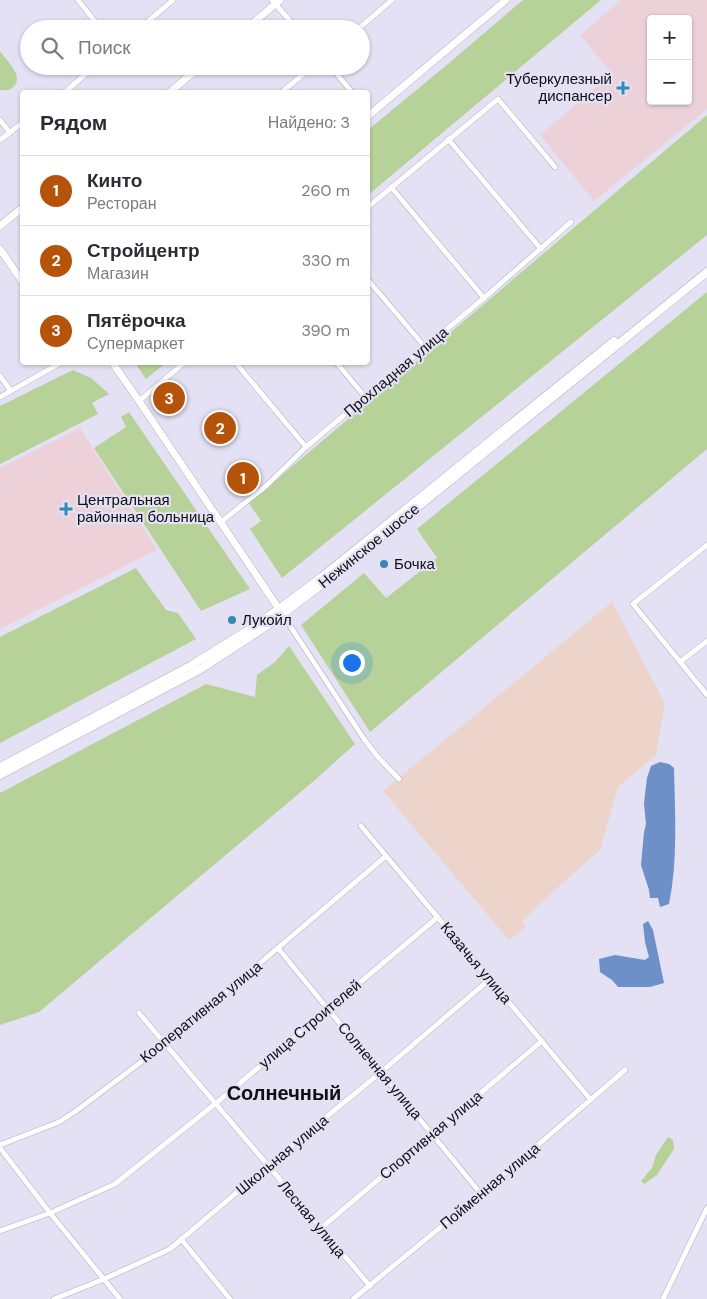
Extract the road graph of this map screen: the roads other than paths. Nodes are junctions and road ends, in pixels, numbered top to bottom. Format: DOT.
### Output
graph roads {
  1 [pos="173,0"];
  2 [pos="392,0"];
  3 [pos="506,0"];
  4 [pos="80,1"];
  5 [pos="276,1"];
  6 [pos="94,20"];
  7 [pos="150,20"];
  8 [pos="256,20"];
  9 [pos="290,20"];
  10 [pos="369,20"];
  11 [pos="85,75"];
  12 [pos="190,75"];
  13 [pos="302,75"];
  14 [pos="338,75"];
  15 [pos="67,90"];
  16 [pos="172,90"];
  17 [pos="284,90"];
  18 [pos="350,90"];
  19 [pos="370,112"];
  20 [pos="0,120"];
  21 [pos="20,125"];
  22 [pos="10,133"];
  23 [pos="448,139"];
  24 [pos="0,140"];
  25 [pos="555,167"];
  26 [pos="391,187"];
  27 [pos="370,205"];
  28 [pos="20,210"];
  29 [pos="571,222"];
  30 [pos="0,226"];
  31 [pos="0,249"];
  32 [pos="541,249"];
  33 [pos="707,266"];
  34 [pos="707,272"];
  35 [pos="20,278"];
  36 [pos="370,282"];
  37 [pos="484,298"];
  38 [pos="425,347"];
  39 [pos="57,365"];
  40 [pos="114,365"];
  41 [pos="181,365"];
  42 [pos="238,365"];
  43 [pos="338,365"];
  44 [pos="0,376"];
  45 [pos="11,391"];
  46 [pos="0,397"];
  47 [pos="366,398"];
  48 [pos="139,400"];
  49 [pos="306,447"];
  50 [pos="220,522"];
  51 [pos="707,545"];
  52 [pos="281,612"];
  53 [pos="707,641"];
  54 [pos="680,662"];
  55 [pos="707,695"];
  56 [pos="0,767"];
  57 [pos="0,775"];
  58 [pos="400,779"];
  59 [pos="362,826"];
  60 [pos="386,856"];
  61 [pos="438,917"];
  62 [pos="278,948"];
  63 [pos="490,979"];
  64 [pos="328,1010"];
  65 [pos="139,1013"];
  66 [pos="542,1041"];
  67 [pos="165,1044"];
  68 [pos="625,1070"];
  69 [pos="380,1073"];
  70 [pos="590,1100"];
  71 [pos="215,1104"];
  72 [pos="432,1134"];
  73 [pos="0,1147"];
  74 [pos="268,1166"];
  75 [pos="481,1194"];
  76 [pos="707,1208"];
  77 [pos="50,1212"];
  78 [pos="320,1229"];
  79 [pos="0,1230"];
  80 [pos="182,1239"];
  81 [pos="104,1279"];
  82 [pos="370,1286"];
  83 [pos="54,1299"];
  84 [pos="120,1299"];
  85 [pos="230,1299"];
  86 [pos="353,1299"];
  87 [pos="663,1299"];
  1 -- 7 [label="street"];
  2 -- 10 [label="street"];
  3 -- 19 [label="main road"];
  4 -- 6 [label="street"];
  5 -- 8 [label="main road"];
  5 -- 9 [label="street"];
  11 -- 15 [label="street"];
  12 -- 16 [label="main road"];
  13 -- 17 [label="street"];
  14 -- 18 [label="street"];
  20 -- 22 [label="street"];
  21 -- 22 [label="street"];
  22 -- 24 [label="street"];
  23 -- 25 [label="street"];
  23 -- 26 [label="street"];
  23 -- 32 [label="street"];
  26 -- 27 [label="street"];
  26 -- 37 [label="street"];
  28 -- 30 [label="main road"];
  29 -- 32 [label="street, Прохладная улица"];
  31 -- 35 [label="main road"];
  32 -- 37 [label="street, Прохладная улица"];
  33 -- 52 [label="main road, Нежинское шоссе"];
  34 -- 52 [label="main road, Нежинское шоссе"];
  36 -- 38 [label="street"];
  37 -- 38 [label="street, Прохладная улица"];
  38 -- 47 [label="street, Прохладная улица"];
  39 -- 45 [label="street"];
  40 -- 48 [label="main road"];
  41 -- 48 [label="street"];
  42 -- 49 [label="street"];
  43 -- 47 [label="street"];
  44 -- 45 [label="street"];
  45 -- 46 [label="street"];
  47 -- 49 [label="street, Прохладная улица"];
  48 -- 50 [label="main road"];
  49 -- 50 [label="street, Прохладная улица"];
  50 -- 52 [label="main road"];
  51 -- 54 [label="street"];
  52 -- 56 [label="main road, Нежинское шоссе"];
  52 -- 57 [label="main road, Нежинское шоссе"];
  52 -- 58 [label="street"];
  53 -- 54 [label="street"];
  54 -- 55 [label="street"];
  59 -- 60 [label="street, Казачья улица"];
  60 -- 61 [label="street, Казачья улица"];
  60 -- 62 [label="street, Кооперативная улица"];
  61 -- 63 [label="street, Казачья улица"];
  61 -- 64 [label="street, улица Строителей"];
  62 -- 64 [label="street, Солнечная улица"];
  62 -- 67 [label="street, Кооперативная улица"];
  63 -- 66 [label="street, Казачья улица"];
  63 -- 69 [label="street, Школьная улица"];
  64 -- 69 [label="street, Солнечная улица"];
  64 -- 71 [label="street, улица Строителей"];
  65 -- 67 [label="street, Лесная улица"];
  66 -- 70 [label="street, Казачья улица"];
  66 -- 72 [label="street, Спортивная улица"];
  67 -- 71 [label="street, Лесная улица"];
  67 -- 73 [label="street, Кооперативная улица"];
  68 -- 70 [label="street, Пойменная улица"];
  69 -- 72 [label="street, Солнечная улица"];
  69 -- 74 [label="street, Школьная улица"];
  70 -- 75 [label="street, Пойменная улица"];
  71 -- 74 [label="street, Лесная улица"];
  71 -- 77 [label="street, улица Строителей"];
  72 -- 75 [label="street, Солнечная улица"];
  72 -- 78 [label="street, Спортивная улица"];
  73 -- 77 [label="street"];
  74 -- 78 [label="street, Лесная улица"];
  74 -- 80 [label="street, Школьная улица"];
  75 -- 82 [label="street, Пойменная улица"];
  76 -- 87 [label="street"];
  77 -- 79 [label="street, улица Строителей"];
  77 -- 81 [label="street"];
  78 -- 82 [label="street, Лесная улица"];
  80 -- 81 [label="street, Школьная улица"];
  80 -- 85 [label="street"];
  81 -- 83 [label="street, Школьная улица"];
  81 -- 84 [label="street"];
  82 -- 86 [label="street, Пойменная улица"];
}
